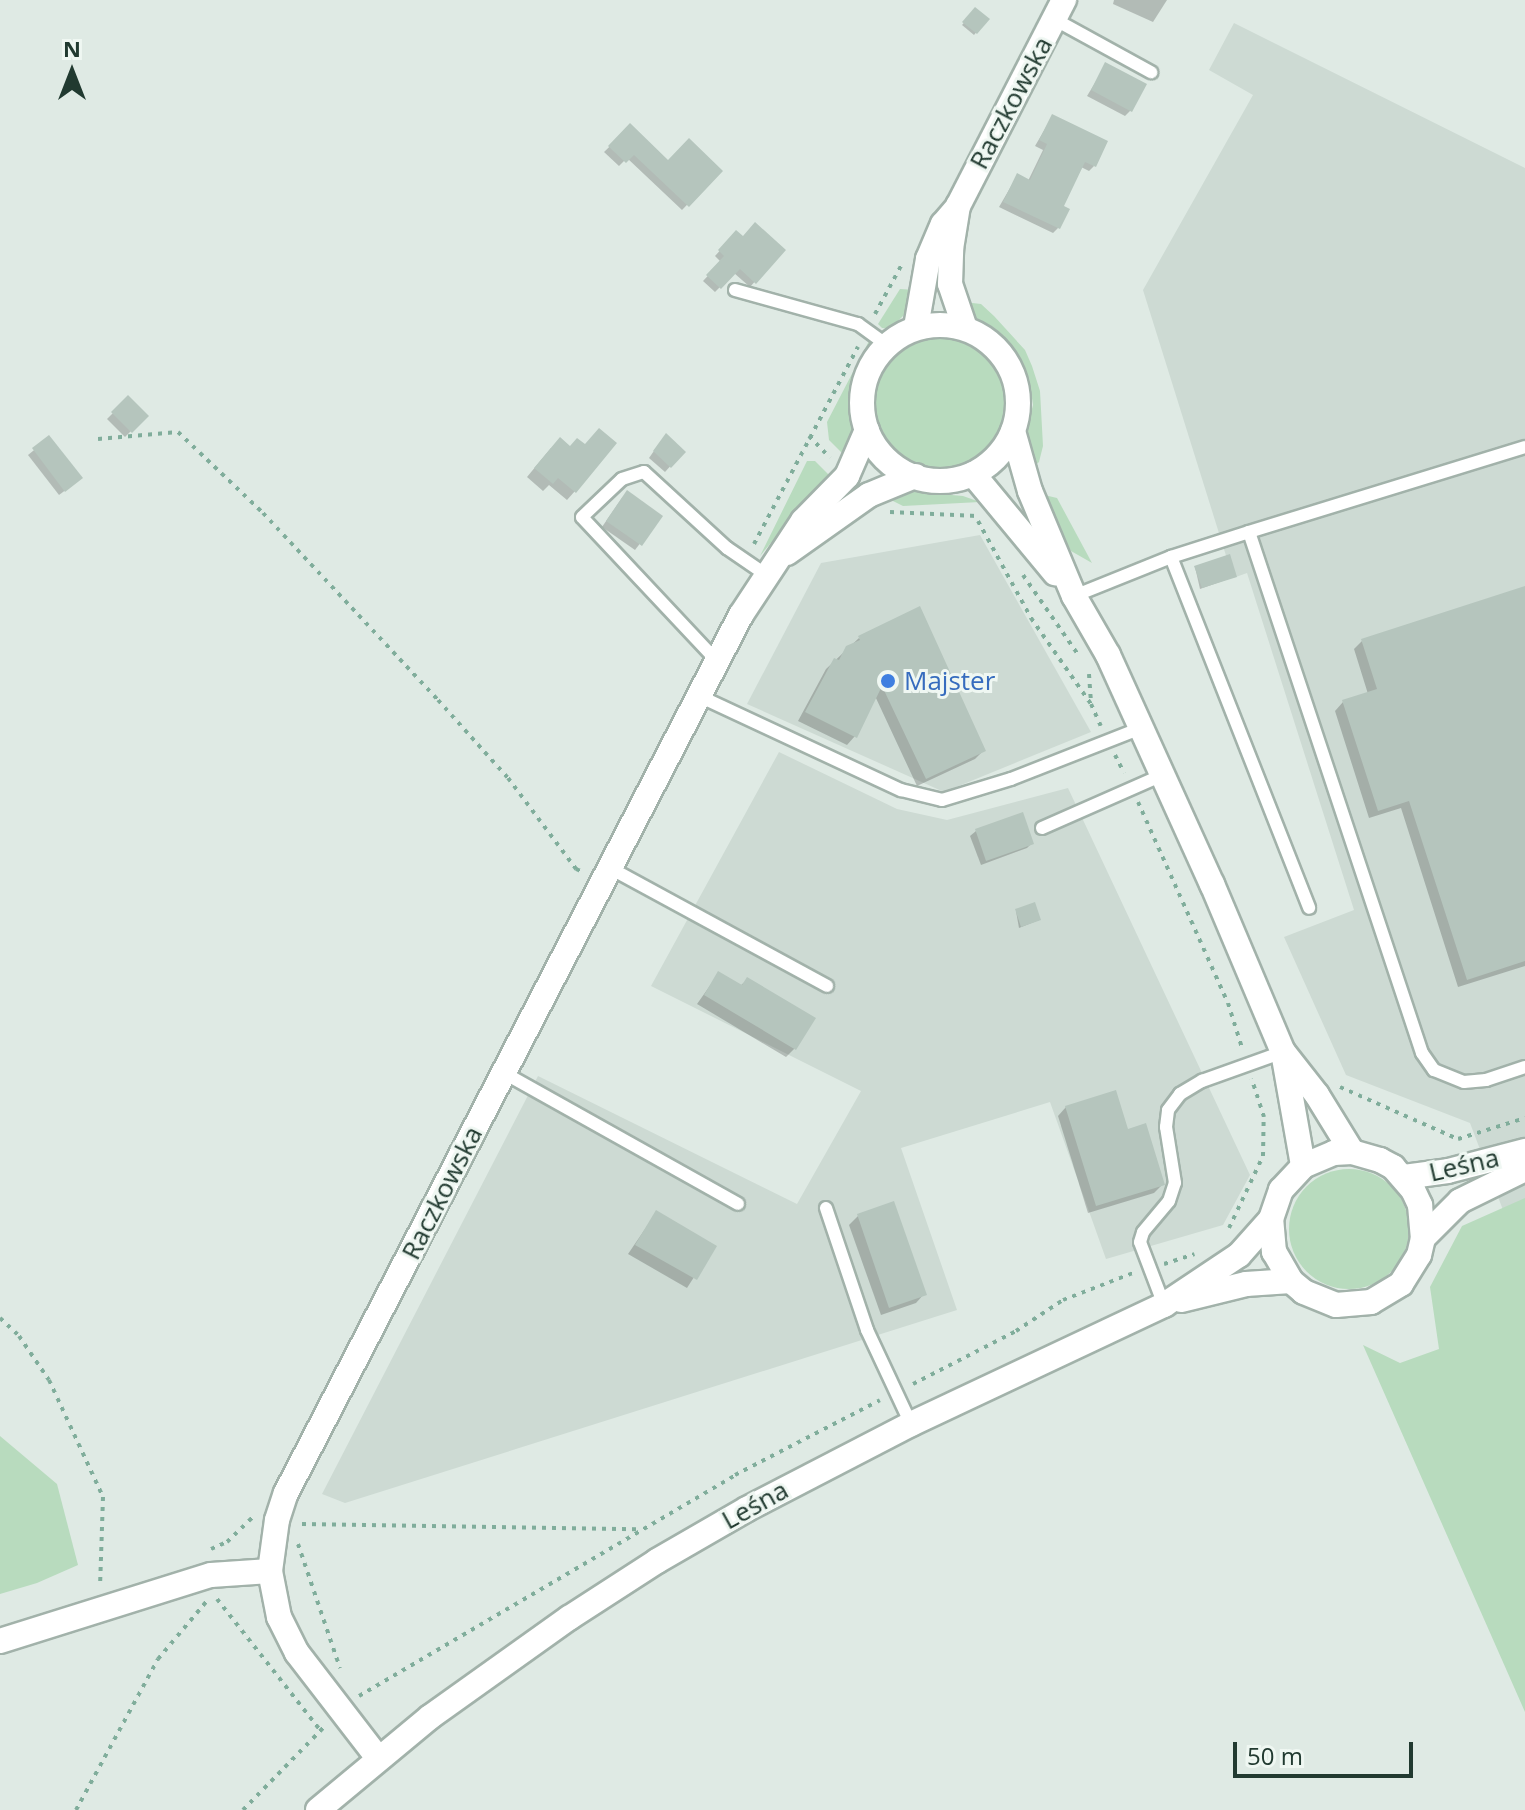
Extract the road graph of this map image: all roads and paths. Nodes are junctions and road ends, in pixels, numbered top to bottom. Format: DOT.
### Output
graph roads {
  1 [pos="1059,9"];
  2 [pos="1151,72"];
  3 [pos="958,206"];
  4 [pos="897,274"];
  5 [pos="735,290"];
  6 [pos="916,327"];
  7 [pos="965,328"];
  8 [pos="867,330"];
  9 [pos="887,345"];
  10 [pos="867,430"];
  11 [pos="1013,431"];
  12 [pos="98,439"];
  13 [pos="1525,447"];
  14 [pos="973,474"];
  15 [pos="915,476"];
  16 [pos="976,516"];
  17 [pos="1249,532"];
  18 [pos="1171,557"];
  19 [pos="1016,563"];
  20 [pos="763,565"];
  21 [pos="1074,596"];
  22 [pos="1080,657"];
  23 [pos="717,661"];
  24 [pos="1088,668"];
  25 [pos="699,696"];
  26 [pos="1091,704"];
  27 [pos="1141,728"];
  28 [pos="1109,743"];
  29 [pos="1162,775"];
  30 [pos="1131,788"];
  31 [pos="1042,828"];
  32 [pos="607,874"];
  33 [pos="1309,908"];
  34 [pos="827,986"];
  35 [pos="1283,1052"];
  36 [pos="1247,1064"];
  37 [pos="1525,1067"];
  38 [pos="504,1073"];
  39 [pos="1341,1086"];
  40 [pos="1525,1118"];
  41 [pos="1525,1151"];
  42 [pos="1352,1152"];
  43 [pos="1303,1166"];
  44 [pos="1525,1169"];
  45 [pos="1404,1177"];
  46 [pos="738,1204"];
  47 [pos="826,1208"];
  48 [pos="1271,1219"];
  49 [pos="1228,1230"];
  50 [pos="1423,1238"];
  51 [pos="1202,1252"];
  52 [pos="1148,1268"];
  53 [pos="1291,1281"];
  54 [pos="1164,1305"];
  55 [pos="0,1318"];
  56 [pos="896,1392"];
  57 [pos="911,1424"];
  58 [pos="291,1523"];
  59 [pos="641,1529"];
  60 [pos="296,1537"];
  61 [pos="270,1571"];
  62 [pos="213,1594"];
  63 [pos="105,1607"];
  64 [pos="0,1641"];
  65 [pos="344,1679"];
  66 [pos="351,1688"];
  67 [pos="350,1704"];
  68 [pos="320,1730"];
  69 [pos="378,1758"];
  70 [pos="243,1810"];
  71 [pos="318,1810"];
  1 -- 2 [label="lane"];
  1 -- 3 [label="street, Raczkowska"];
  3 -- 6 [label="street, Raczkowska"];
  3 -- 7 [label="street, Raczkowska"];
  4 -- 8 [label="path"];
  5 -- 8 [label="lane"];
  6 -- 7 [label="street"];
  6 -- 9 [label="street"];
  7 -- 11 [label="street"];
  8 -- 9 [label="lane"];
  8 -- 20 [label="path"];
  9 -- 10 [label="street"];
  10 -- 15 [label="street"];
  10 -- 20 [label="street, Raczkowska"];
  11 -- 14 [label="street"];
  11 -- 21 [label="street"];
  12 -- 32 [label="path"];
  13 -- 17 [label="lane"];
  14 -- 15 [label="street"];
  14 -- 21 [label="street"];
  15 -- 20 [label="street, Raczkowska"];
  16 -- 26 [label="path"];
  17 -- 18 [label="lane"];
  17 -- 37 [label="lane"];
  18 -- 21 [label="lane"];
  18 -- 33 [label="lane"];
  19 -- 22 [label="path"];
  20 -- 23 [label="street, Raczkowska"];
  20 -- 23 [label="lane"];
  21 -- 27 [label="street"];
  23 -- 25 [label="street, Raczkowska"];
  24 -- 26 [label="path"];
  25 -- 28 [label="lane"];
  25 -- 32 [label="street, Raczkowska"];
  26 -- 28 [label="path"];
  27 -- 28 [label="lane"];
  27 -- 29 [label="street"];
  28 -- 30 [label="path"];
  29 -- 30 [label="lane"];
  29 -- 35 [label="street"];
  30 -- 31 [label="lane"];
  30 -- 36 [label="path"];
  32 -- 34 [label="lane"];
  32 -- 38 [label="street, Raczkowska"];
  35 -- 36 [label="lane"];
  35 -- 42 [label="street"];
  35 -- 43 [label="street"];
  36 -- 49 [label="path"];
  36 -- 52 [label="lane"];
  38 -- 46 [label="lane"];
  38 -- 61 [label="street, Raczkowska"];
  39 -- 40 [label="path"];
  41 -- 45 [label="street, Leśna"];
  42 -- 43 [label="street"];
  42 -- 45 [label="street"];
  43 -- 48 [label="street"];
  44 -- 50 [label="street, Leśna"];
  45 -- 50 [label="street"];
  47 -- 56 [label="lane"];
  48 -- 53 [label="street"];
  48 -- 54 [label="street, Leśna"];
  50 -- 53 [label="street"];
  51 -- 52 [label="path"];
  52 -- 54 [label="lane"];
  52 -- 56 [label="path"];
  53 -- 54 [label="street, Leśna"];
  54 -- 57 [label="street, Leśna"];
  55 -- 63 [label="path"];
  56 -- 57 [label="lane"];
  56 -- 59 [label="path"];
  57 -- 69 [label="street, Leśna"];
  58 -- 59 [label="path"];
  59 -- 67 [label="path"];
  60 -- 65 [label="path"];
  61 -- 63 [label="street"];
  61 -- 67 [label="street, Raczkowska"];
  62 -- 68 [label="path"];
  63 -- 64 [label="street"];
  66 -- 67 [label="path"];
  67 -- 68 [label="path"];
  67 -- 69 [label="street, Raczkowska"];
  68 -- 70 [label="path"];
  69 -- 71 [label="street"];
}
